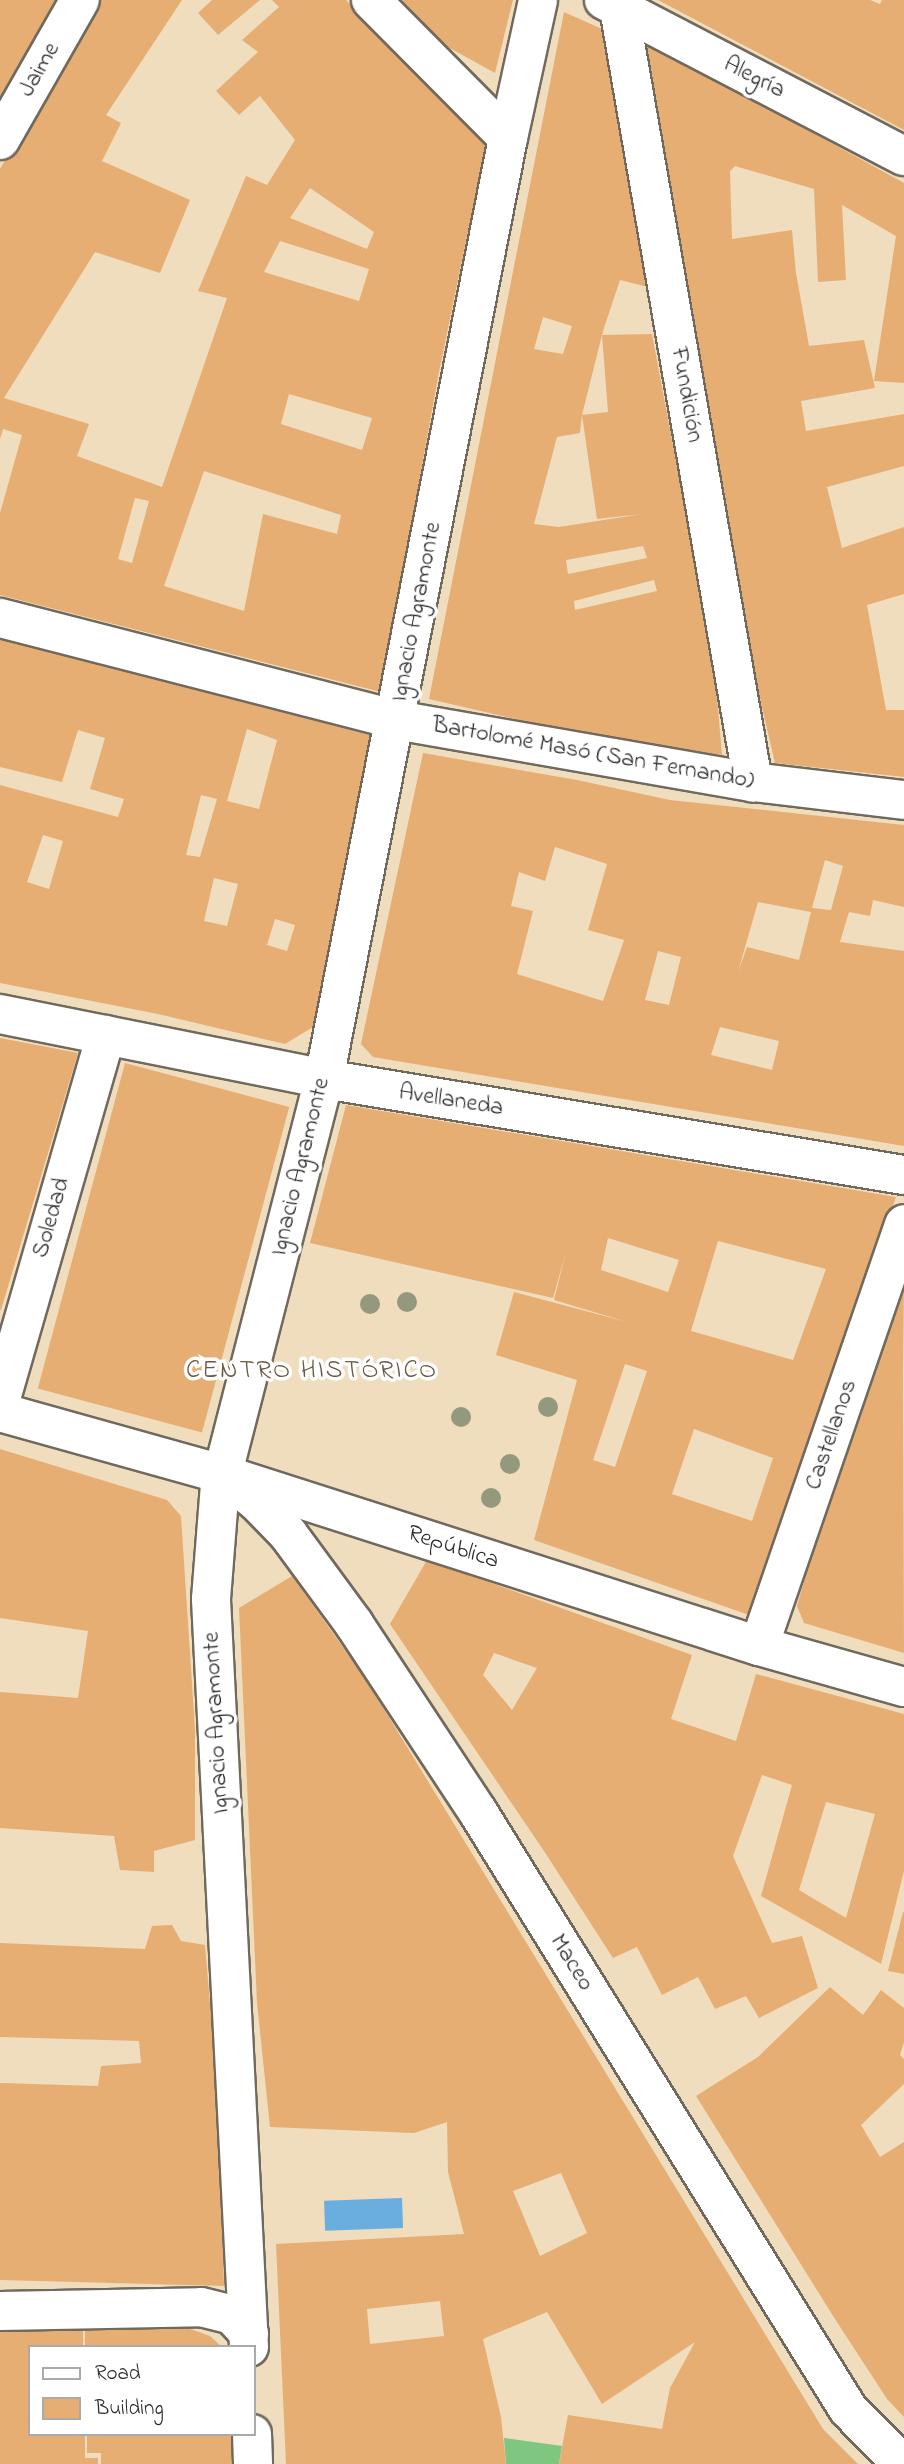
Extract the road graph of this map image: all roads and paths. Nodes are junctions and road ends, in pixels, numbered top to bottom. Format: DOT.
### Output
graph roads {
  1 [pos="80,0"];
  2 [pos="371,0"];
  3 [pos="538,0"];
  4 [pos="612,4"];
  5 [pos="508,138"];
  6 [pos="0,140"];
  7 [pos="904,156"];
  8 [pos="0,618"];
  9 [pos="396,720"];
  10 [pos="753,782"];
  11 [pos="904,800"];
  12 [pos="0,1014"];
  13 [pos="106,1035"];
  14 [pos="324,1079"];
  15 [pos="904,1175"];
  16 [pos="904,1224"];
  17 [pos="0,1402"];
  18 [pos="0,1412"];
  19 [pos="222,1474"];
  20 [pos="759,1646"];
  21 [pos="904,1687"];
  22 [pos="0,2311"];
  23 [pos="249,2340"];
  24 [pos="252,2436"];
  25 [pos="253,2464"];
  26 [pos="902,2464"];
  1 -- 6 [label="street, Jaime"];
  2 -- 5 [label="street"];
  3 -- 5 [label="street, Ignacio Agramonte"];
  4 -- 7 [label="street, Alegría"];
  4 -- 10 [label="street, Fundición"];
  5 -- 9 [label="street, Ignacio Agramonte"];
  8 -- 9 [label="street, Bartolomé Masó (San Fernando)"];
  9 -- 10 [label="street, Bartolomé Masó (San Fernando)"];
  9 -- 14 [label="street, Ignacio Agramonte"];
  10 -- 11 [label="street, Bartolomé Masó (San Fernando)"];
  12 -- 13 [label="street, Avellaneda"];
  13 -- 14 [label="street, Avellaneda"];
  13 -- 17 [label="street, Soledad"];
  14 -- 15 [label="street, Avellaneda"];
  14 -- 19 [label="street, Ignacio Agramonte"];
  16 -- 20 [label="street, Castellanos"];
  18 -- 19 [label="street, República"];
  19 -- 20 [label="street, República"];
  19 -- 23 [label="street, Ignacio Agramonte"];
  19 -- 26 [label="street, Maceo"];
  20 -- 21 [label="street, República"];
  22 -- 23 [label="street"];
  24 -- 25 [label="street"];
}
